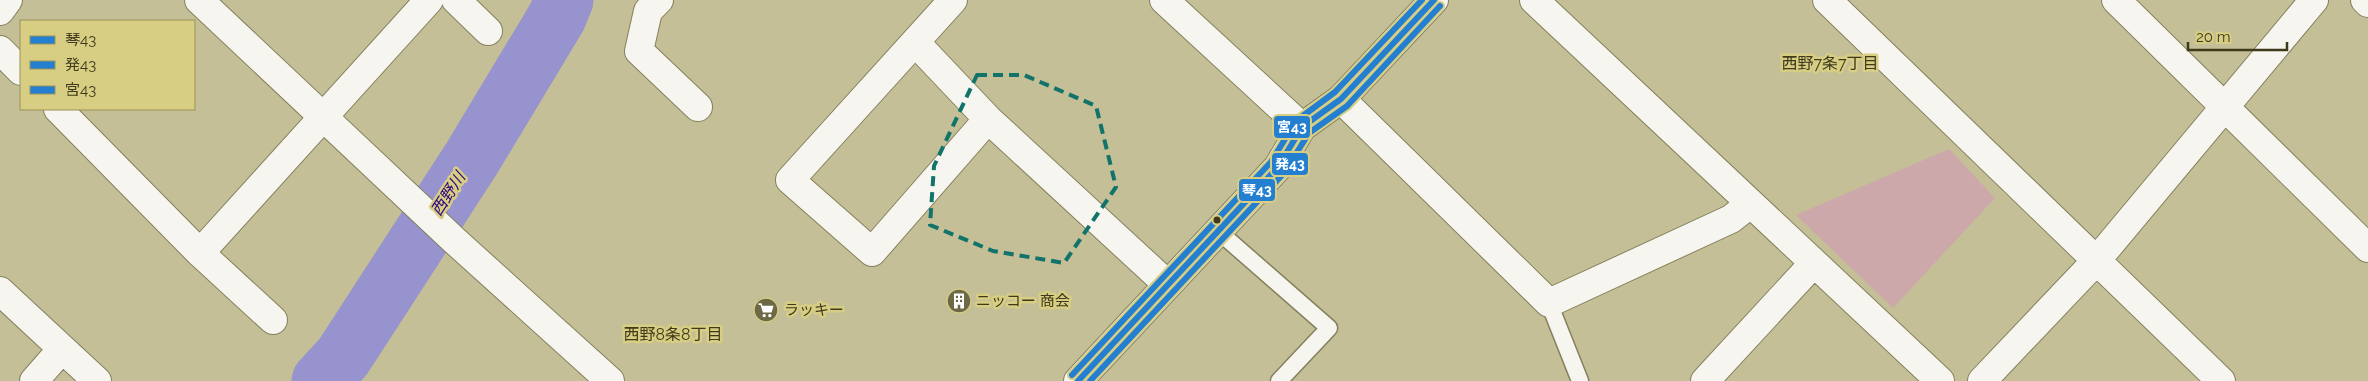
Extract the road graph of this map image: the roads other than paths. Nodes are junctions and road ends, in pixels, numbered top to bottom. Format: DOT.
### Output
graph roads {
  1 [pos="8,0"];
  2 [pos="199,0"];
  3 [pos="429,0"];
  4 [pos="456,0"];
  5 [pos="659,0"];
  6 [pos="952,0"];
  7 [pos="1164,0"];
  8 [pos="1434,0"];
  9 [pos="1534,0"];
  10 [pos="1827,0"];
  11 [pos="2116,0"];
  12 [pos="2314,0"];
  13 [pos="0,11"];
  14 [pos="488,31"];
  15 [pos="914,42"];
  16 [pos="0,50"];
  17 [pos="20,70"];
  18 [pos="1342,99"];
  19 [pos="698,107"];
  20 [pos="2224,107"];
  21 [pos="59,110"];
  22 [pos="323,117"];
  23 [pos="988,119"];
  24 [pos="1302,127"];
  25 [pos="1750,204"];
  26 [pos="1218,231"];
  27 [pos="2368,248"];
  28 [pos="200,254"];
  29 [pos="2096,261"];
  30 [pos="1813,264"];
  31 [pos="1168,284"];
  32 [pos="0,291"];
  33 [pos="1549,303"];
  34 [pos="273,320"];
  35 [pos="62,349"];
  36 [pos="34,381"];
  37 [pos="97,381"];
  38 [pos="610,381"];
  39 [pos="1078,381"];
  40 [pos="1279,381"];
  41 [pos="1580,381"];
  42 [pos="1705,381"];
  43 [pos="1940,381"];
  44 [pos="1982,381"];
  45 [pos="2221,381"];
  1 -- 13 [label="street"];
  2 -- 22 [label="street"];
  3 -- 22 [label="street"];
  4 -- 14 [label="street"];
  5 -- 19 [label="street"];
  6 -- 15 [label="street"];
  7 -- 24 [label="street"];
  8 -- 18 [label="street"];
  9 -- 25 [label="street"];
  10 -- 29 [label="street"];
  11 -- 20 [label="street"];
  12 -- 20 [label="street"];
  15 -- 23 [label="street"];
  15 -- 23 [label="street"];
  16 -- 17 [label="street"];
  18 -- 24 [label="street"];
  18 -- 33 [label="street"];
  20 -- 27 [label="street"];
  20 -- 29 [label="street"];
  21 -- 28 [label="street"];
  22 -- 28 [label="street"];
  22 -- 38 [label="street"];
  23 -- 31 [label="street"];
  24 -- 26 [label="street"];
  25 -- 30 [label="street"];
  25 -- 33 [label="street"];
  26 -- 31 [label="street"];
  26 -- 40 [label="lane"];
  28 -- 34 [label="street"];
  29 -- 44 [label="street"];
  29 -- 45 [label="street"];
  30 -- 42 [label="street"];
  30 -- 43 [label="street"];
  31 -- 39 [label="street"];
  32 -- 35 [label="street"];
  33 -- 41 [label="lane"];
  35 -- 36 [label="street"];
  35 -- 37 [label="street"];
}
